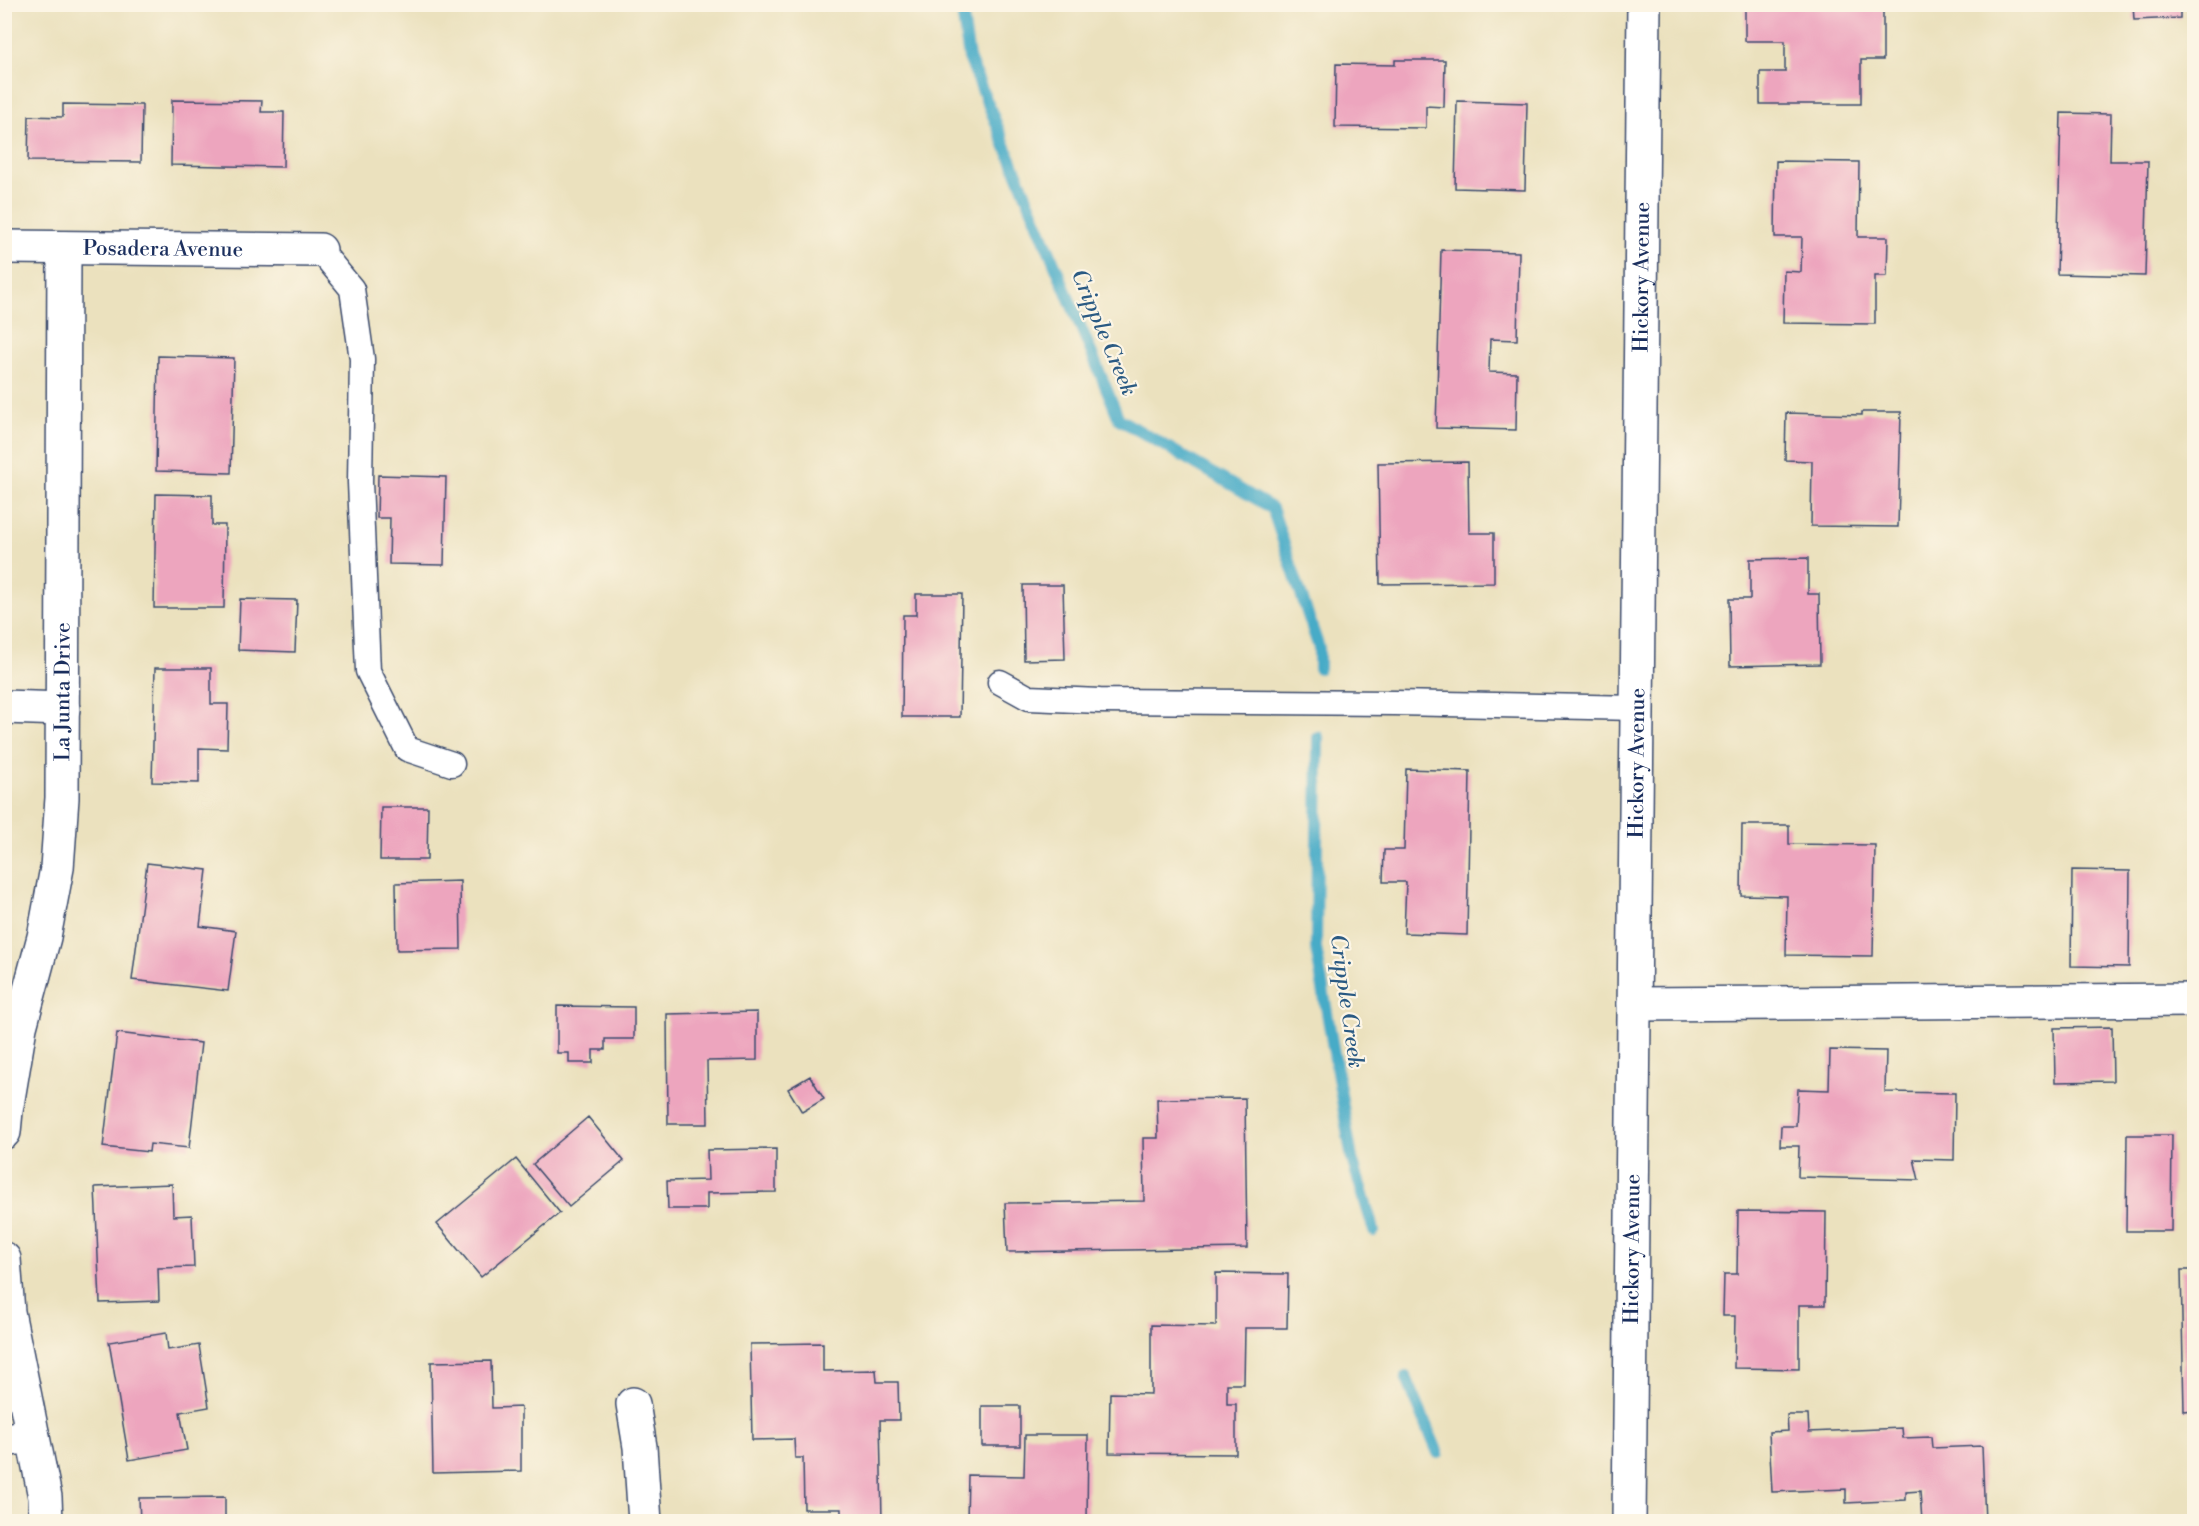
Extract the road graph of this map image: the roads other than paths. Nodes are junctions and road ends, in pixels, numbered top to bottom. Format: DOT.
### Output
graph roads {
  1 [pos="1644,4"];
  2 [pos="4,247"];
  3 [pos="64,248"];
  4 [pos="320,250"];
  5 [pos="1000,682"];
  6 [pos="4,707"];
  7 [pos="63,708"];
  8 [pos="1637,708"];
  9 [pos="452,764"];
  10 [pos="2194,1000"];
  11 [pos="1634,1004"];
  12 [pos="4,1132"];
  13 [pos="4,1259"];
  14 [pos="633,1404"];
  15 [pos="19,1438"];
  16 [pos="46,1521"];
  17 [pos="645,1521"];
  18 [pos="1629,1521"];
  1 -- 8 [label="street, Hickory Avenue"];
  2 -- 3 [label="street, Posadera Avenue"];
  3 -- 4 [label="street, Posadera Avenue"];
  3 -- 7 [label="street, La Junta Drive"];
  4 -- 9 [label="lane"];
  5 -- 8 [label="lane"];
  6 -- 7 [label="street"];
  7 -- 12 [label="street, La Junta Drive"];
  8 -- 11 [label="street, Hickory Avenue"];
  10 -- 11 [label="street"];
  11 -- 18 [label="street, Hickory Avenue"];
  13 -- 15 [label="street"];
  14 -- 17 [label="street"];
  15 -- 16 [label="street"];
}
